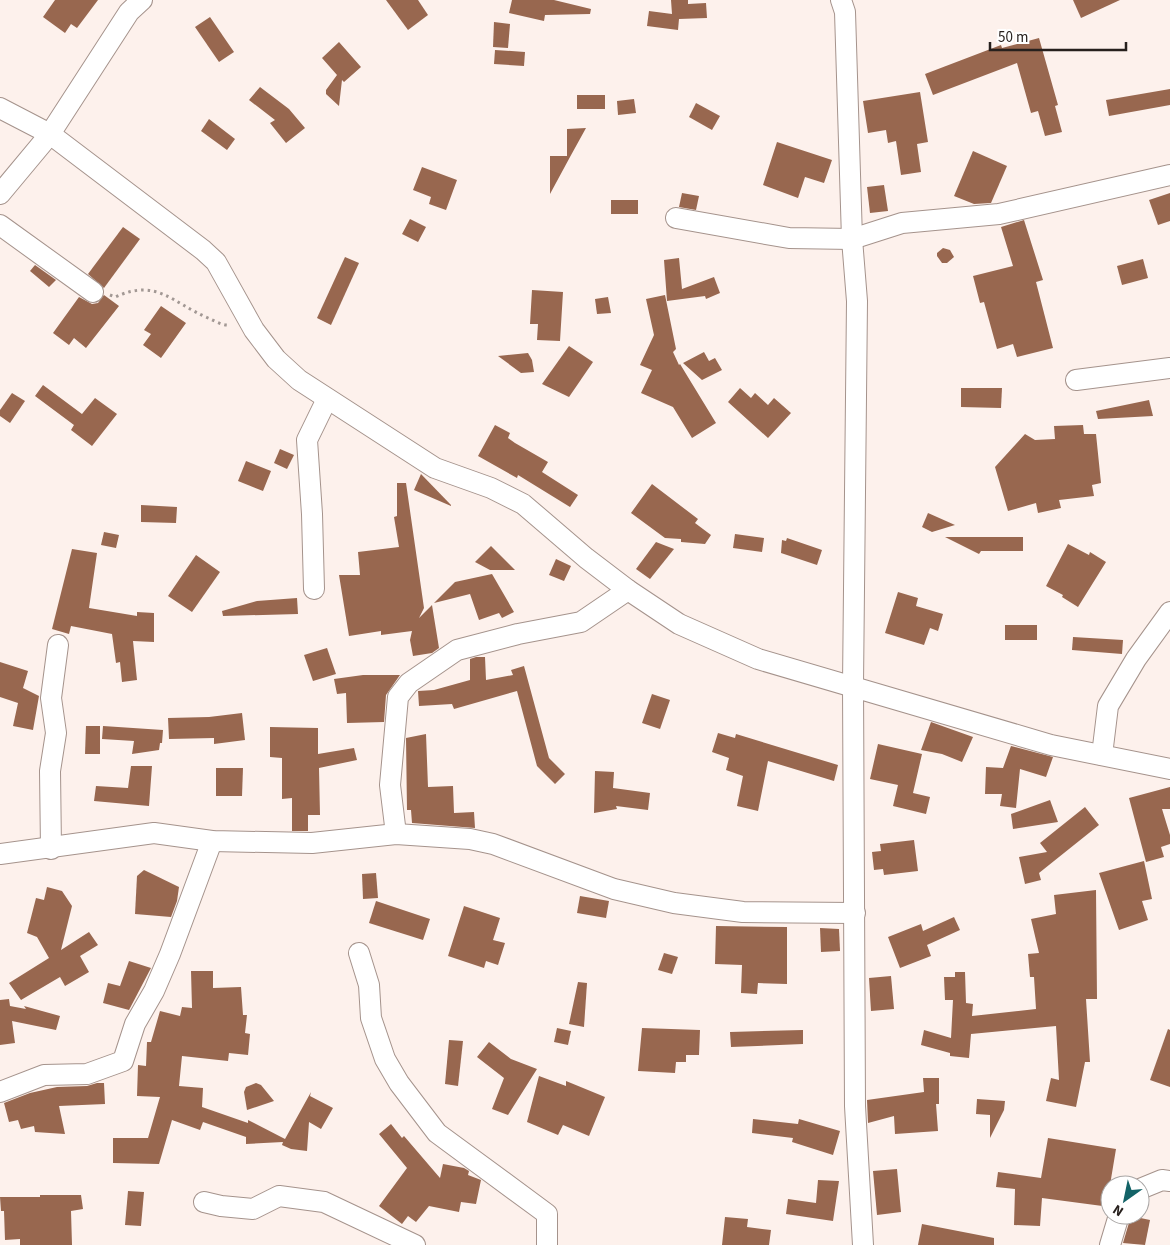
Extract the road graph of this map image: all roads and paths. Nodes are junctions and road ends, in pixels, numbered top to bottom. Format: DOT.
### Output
graph roads {
  1 [pos="142,0"];
  2 [pos="841,0"];
  3 [pos="0,108"];
  4 [pos="50,134"];
  5 [pos="1170,175"];
  6 [pos="0,194"];
  7 [pos="676,218"];
  8 [pos="0,225"];
  9 [pos="852,239"];
  10 [pos="93,292"];
  11 [pos="247,319"];
  12 [pos="1170,368"];
  13 [pos="1076,380"];
  14 [pos="326,399"];
  15 [pos="314,589"];
  16 [pos="628,590"];
  17 [pos="1170,612"];
  18 [pos="58,645"];
  19 [pos="853,685"];
  20 [pos="1102,755"];
  21 [pos="1170,770"];
  22 [pos="396,834"];
  23 [pos="212,841"];
  24 [pos="51,849"];
  25 [pos="0,854"];
  26 [pos="855,913"];
  27 [pos="359,953"];
  28 [pos="0,1092"];
  29 [pos="1170,1181"];
  30 [pos="1150,1185"];
  31 [pos="204,1202"];
  32 [pos="1116,1225"];
  33 [pos="415,1245"];
  34 [pos="547,1245"];
  35 [pos="862,1245"];
  36 [pos="1110,1245"];
  1 -- 4 [label="street"];
  2 -- 9 [label="street"];
  3 -- 4 [label="street"];
  4 -- 6 [label="street"];
  4 -- 11 [label="street"];
  5 -- 9 [label="street"];
  7 -- 9 [label="street"];
  8 -- 10 [label="street"];
  9 -- 19 [label="street"];
  10 -- 11 [label="path"];
  11 -- 14 [label="street"];
  12 -- 13 [label="street"];
  14 -- 15 [label="street"];
  14 -- 16 [label="street"];
  16 -- 19 [label="street"];
  16 -- 22 [label="street"];
  17 -- 20 [label="street"];
  18 -- 24 [label="street"];
  19 -- 20 [label="street"];
  19 -- 26 [label="street"];
  20 -- 21 [label="street"];
  22 -- 23 [label="street"];
  22 -- 26 [label="street"];
  23 -- 24 [label="street"];
  23 -- 28 [label="street"];
  24 -- 25 [label="street"];
  26 -- 35 [label="street"];
  27 -- 34 [label="street"];
  29 -- 30 [label="street"];
  31 -- 33 [label="street"];
  32 -- 36 [label="street"];
}
